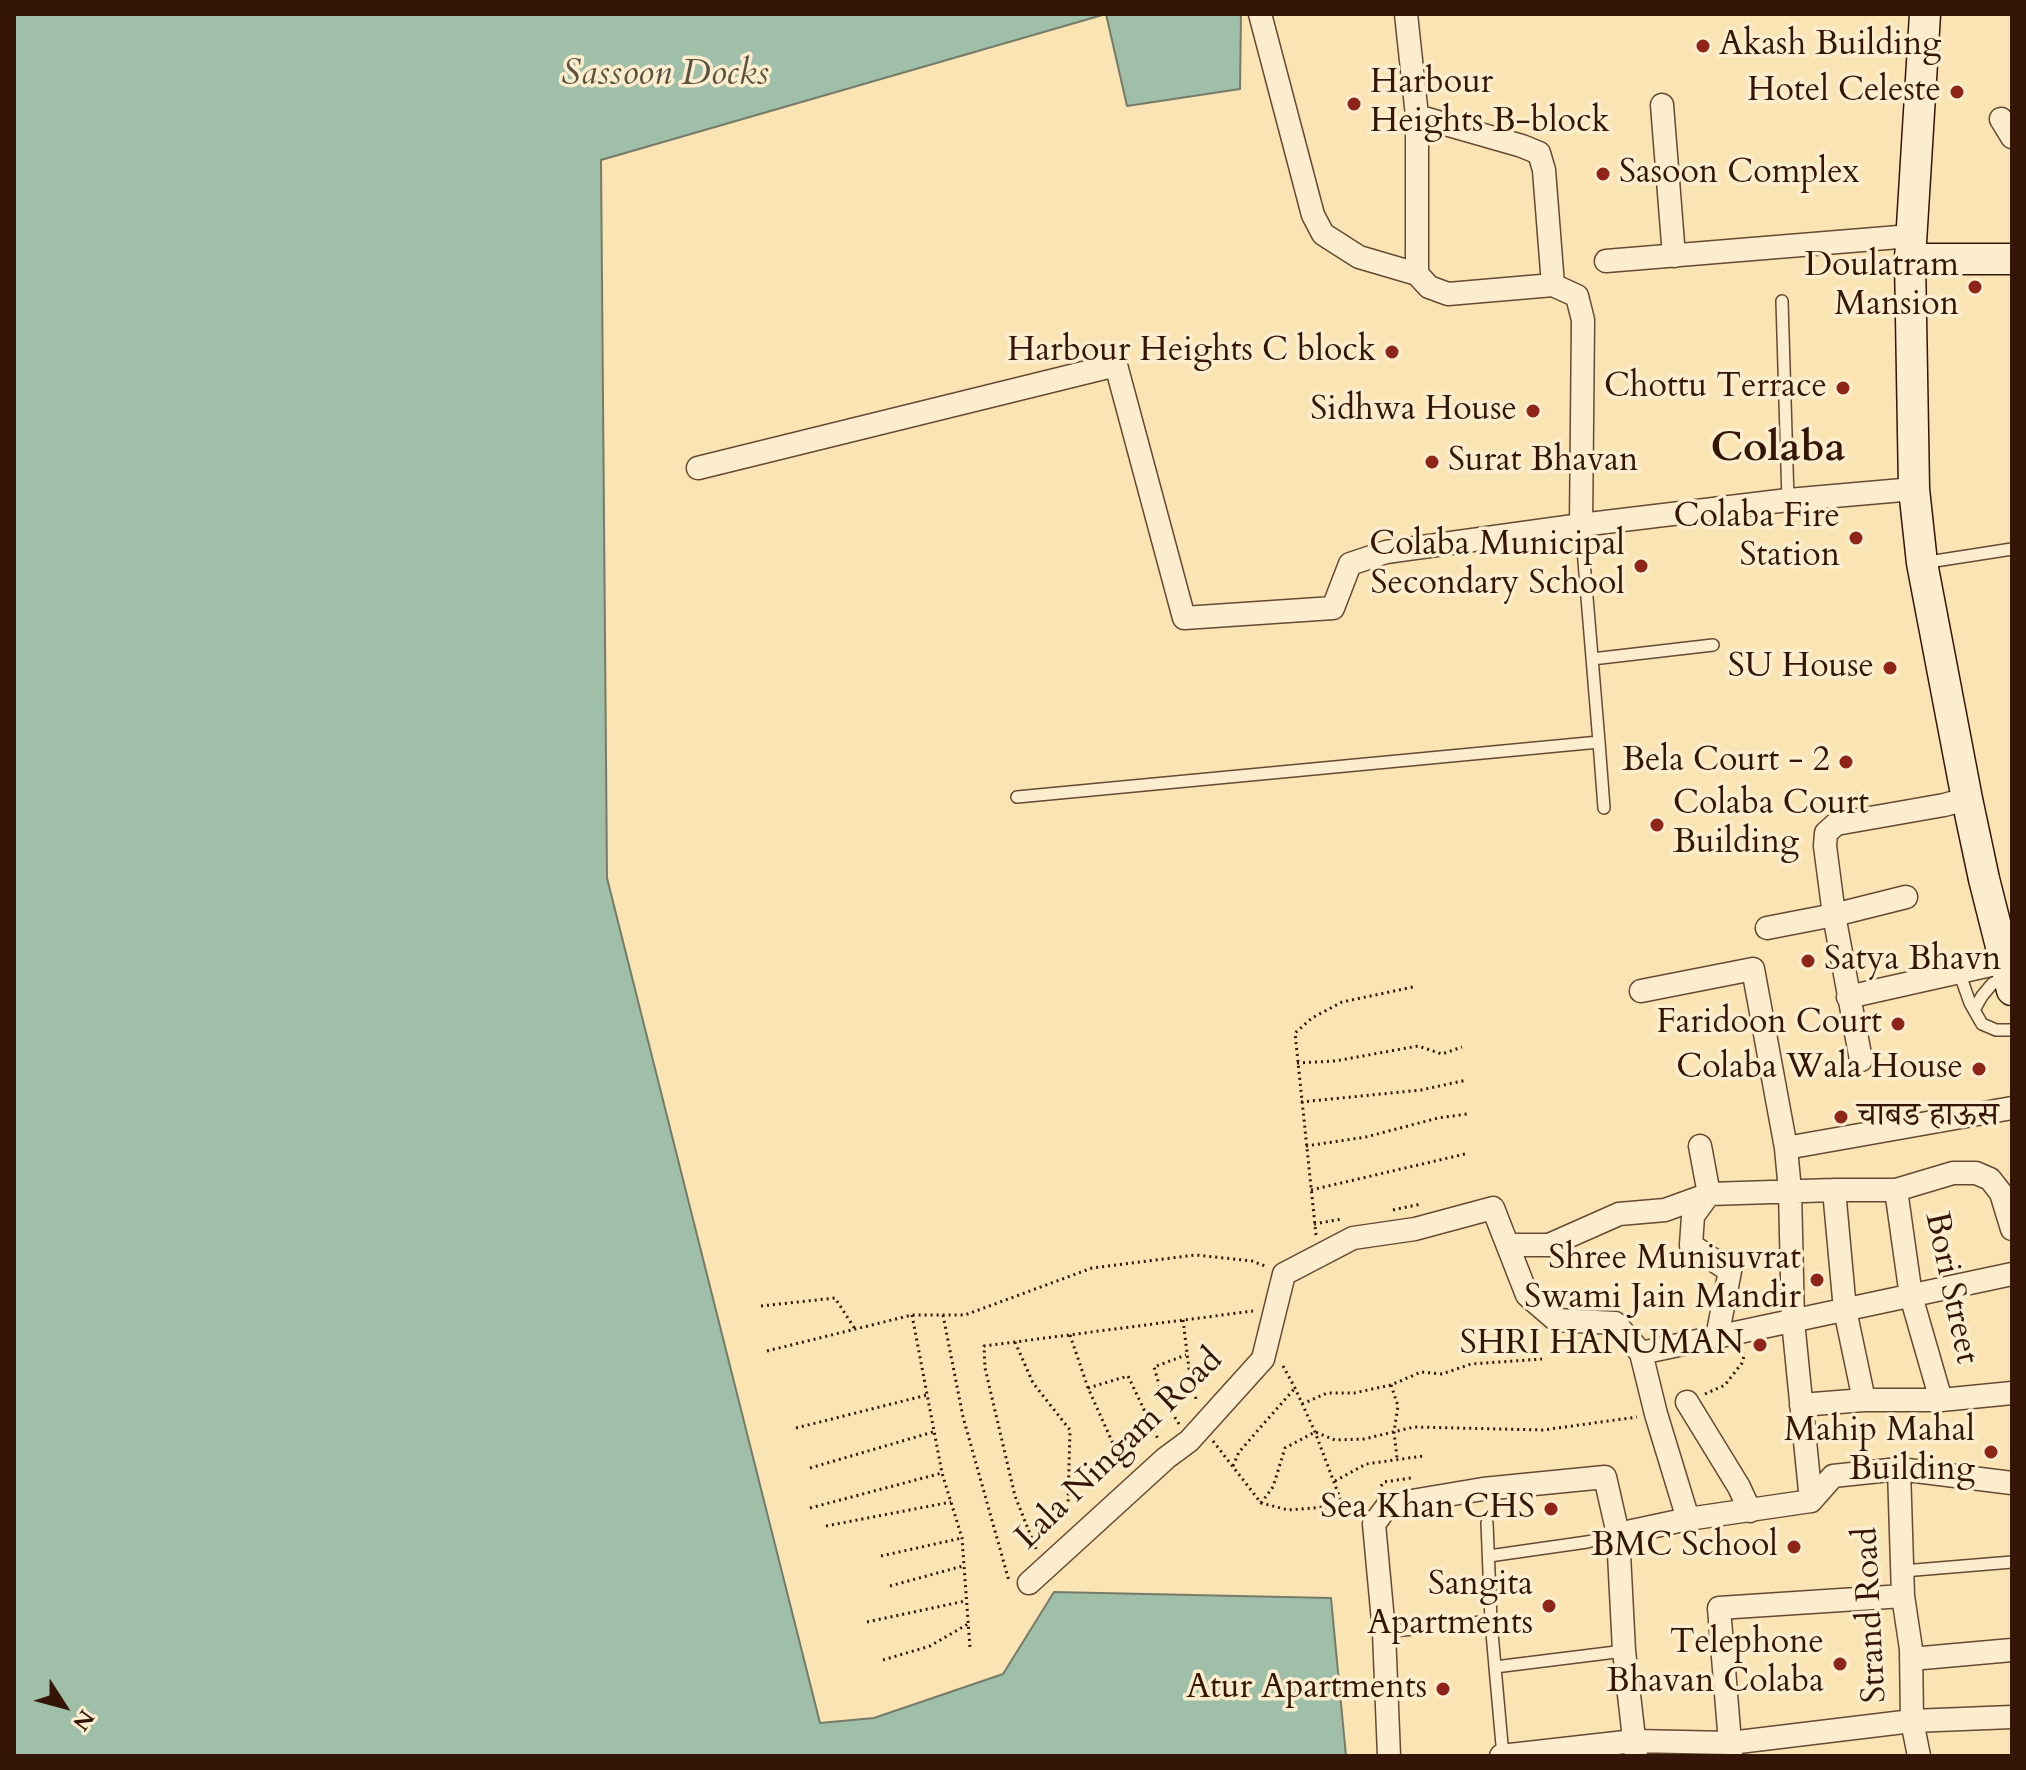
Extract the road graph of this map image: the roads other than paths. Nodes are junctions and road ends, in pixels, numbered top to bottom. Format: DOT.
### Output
graph roads {
  1 [pos="1260,14"];
  2 [pos="1406,14"];
  3 [pos="1924,15"];
  4 [pos="1662,105"];
  5 [pos="1417,116"];
  6 [pos="1910,247"];
  7 [pos="1674,256"];
  8 [pos="2012,259"];
  9 [pos="1606,261"];
  10 [pos="1417,274"];
  11 [pos="1553,285"];
  12 [pos="1782,301"];
  13 [pos="698,468"];
  14 [pos="1914,489"];
  15 [pos="1788,500"];
  16 [pos="1581,525"];
  17 [pos="2012,549"];
  18 [pos="1922,563"];
  19 [pos="1713,645"];
  20 [pos="1592,659"];
  21 [pos="1599,742"];
  22 [pos="1017,797"];
  23 [pos="1967,799"];
  24 [pos="1604,808"];
  25 [pos="1906,897"];
  26 [pos="1834,915"];
  27 [pos="1767,928"];
  28 [pos="1959,972"];
  29 [pos="2008,975"];
  30 [pos="1641,991"];
  31 [pos="1848,997"];
  32 [pos="1974,1010"];
  33 [pos="2012,1030"];
  34 [pos="1861,1060"];
  35 [pos="2012,1108"];
  36 [pos="1700,1146"];
  37 [pos="1786,1148"];
  38 [pos="1834,1190"];
  39 [pos="1896,1190"];
  40 [pos="1790,1191"];
  41 [pos="1709,1194"];
  42 [pos="2012,1229"];
  43 [pos="1508,1245"];
  44 [pos="2012,1274"];
  45 [pos="1911,1296"];
  46 [pos="1845,1310"];
  47 [pos="1793,1321"];
  48 [pos="1717,1337"];
  49 [pos="1641,1353"];
  50 [pos="2012,1393"];
  51 [pos="1864,1400"];
  52 [pos="1941,1400"];
  53 [pos="1687,1402"];
  54 [pos="1801,1405"];
  55 [pos="1899,1469"];
  56 [pos="2012,1483"];
  57 [pos="1811,1501"];
  58 [pos="1750,1511"];
  59 [pos="1688,1519"];
  60 [pos="1487,1523"];
  61 [pos="1618,1534"];
  62 [pos="1489,1556"];
  63 [pos="2012,1562"];
  64 [pos="1903,1571"];
  65 [pos="1020,1586"];
  66 [pos="1903,1596"];
  67 [pos="1491,1621"];
  68 [pos="1384,1632"];
  69 [pos="2012,1650"];
  70 [pos="1624,1651"];
  71 [pos="1911,1659"];
  72 [pos="1495,1667"];
  73 [pos="2012,1720"];
  74 [pos="1913,1727"];
  75 [pos="1635,1749"];
  76 [pos="1731,1749"];
  77 [pos="1389,1756"];
  78 [pos="1502,1756"];
  79 [pos="1919,1756"];
  1 -- 10 [label="street"];
  2 -- 5 [label="street"];
  3 -- 6 [label="main road"];
  4 -- 7 [label="street"];
  5 -- 10 [label="street"];
  5 -- 11 [label="street"];
  6 -- 7 [label="street"];
  6 -- 8 [label="main road"];
  6 -- 14 [label="main road"];
  7 -- 9 [label="street"];
  10 -- 11 [label="street"];
  11 -- 16 [label="street"];
  12 -- 15 [label="lane"];
  13 -- 16 [label="street"];
  14 -- 15 [label="street"];
  14 -- 18 [label="main road"];
  15 -- 16 [label="street"];
  16 -- 20 [label="lane"];
  17 -- 18 [label="lane"];
  18 -- 23 [label="main road"];
  19 -- 20 [label="lane"];
  20 -- 21 [label="lane"];
  21 -- 22 [label="lane"];
  21 -- 24 [label="lane"];
  23 -- 26 [label="street"];
  23 -- 29 [label="main road"];
  25 -- 26 [label="street"];
  26 -- 27 [label="street"];
  26 -- 31 [label="street"];
  28 -- 29 [label="street"];
  28 -- 31 [label="street"];
  28 -- 32 [label="lane"];
  29 -- 32 [label="lane"];
  30 -- 37 [label="street"];
  31 -- 34 [label="street"];
  32 -- 33 [label="lane"];
  35 -- 37 [label="street"];
  36 -- 41 [label="street"];
  37 -- 40 [label="street"];
  38 -- 39 [label="street"];
  38 -- 40 [label="street"];
  38 -- 46 [label="street"];
  39 -- 42 [label="street"];
  39 -- 45 [label="street, Bori Street"];
  40 -- 41 [label="street"];
  40 -- 47 [label="street"];
  41 -- 43 [label="street"];
  41 -- 48 [label="street"];
  43 -- 49 [label="street"];
  43 -- 65 [label="street, Lala Ningam Road"];
  44 -- 45 [label="street"];
  45 -- 46 [label="street"];
  45 -- 52 [label="street, Bori Street"];
  46 -- 47 [label="street"];
  46 -- 51 [label="street"];
  47 -- 48 [label="street"];
  47 -- 54 [label="street"];
  48 -- 49 [label="street"];
  49 -- 59 [label="street"];
  50 -- 52 [label="street"];
  51 -- 52 [label="street"];
  51 -- 54 [label="street"];
  53 -- 58 [label="street"];
  54 -- 57 [label="street"];
  55 -- 56 [label="street"];
  55 -- 57 [label="street"];
  55 -- 64 [label="street, Strand Road"];
  57 -- 58 [label="street"];
  58 -- 59 [label="street"];
  59 -- 61 [label="street"];
  60 -- 62 [label="lane"];
  61 -- 62 [label="lane"];
  61 -- 68 [label="street"];
  61 -- 70 [label="street"];
  62 -- 67 [label="lane"];
  63 -- 64 [label="lane"];
  64 -- 66 [label="street, Strand Road"];
  66 -- 71 [label="street, Strand Road"];
  66 -- 76 [label="street"];
  67 -- 68 [label="lane"];
  67 -- 72 [label="lane"];
  68 -- 77 [label="street"];
  69 -- 71 [label="street"];
  70 -- 72 [label="lane"];
  70 -- 75 [label="street"];
  71 -- 74 [label="street, Strand Road"];
  72 -- 78 [label="lane"];
  73 -- 74 [label="street"];
  74 -- 76 [label="street"];
  74 -- 79 [label="street, Strand Road"];
  75 -- 76 [label="street"];
  75 -- 78 [label="street"];
}
